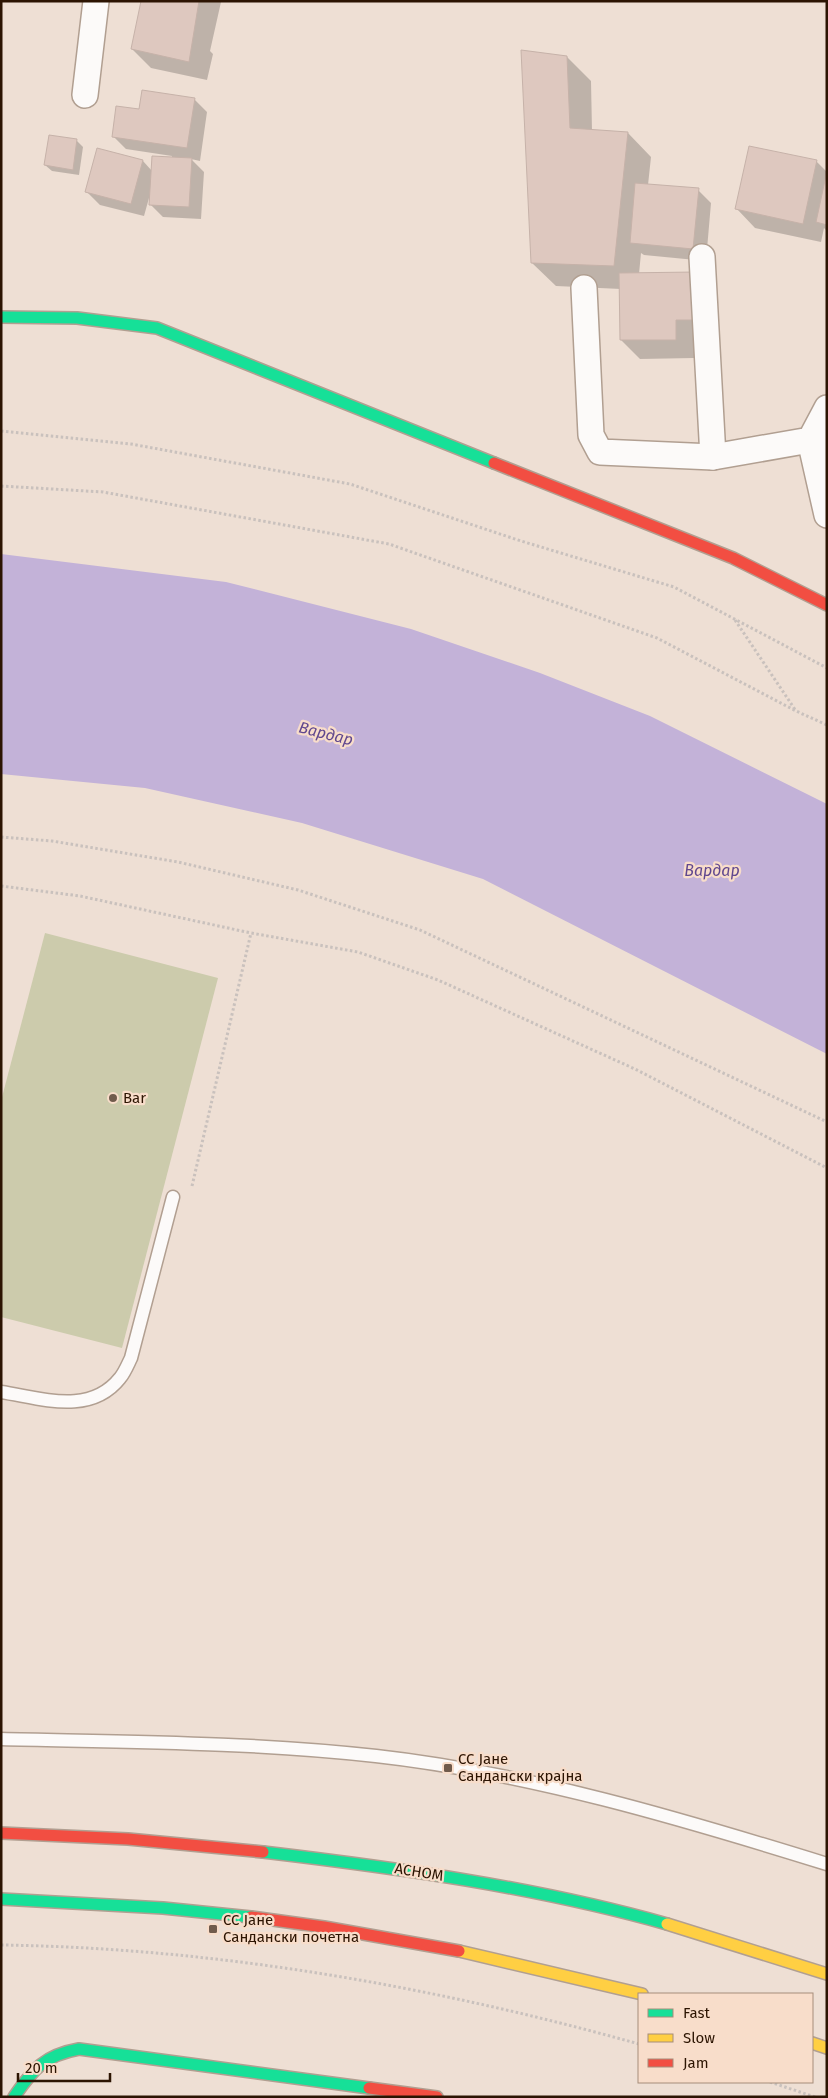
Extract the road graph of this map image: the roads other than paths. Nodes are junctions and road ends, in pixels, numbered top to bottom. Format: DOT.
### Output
graph roads {
  1 [pos="96,1"];
  2 [pos="85,96"];
  3 [pos="702,257"];
  4 [pos="584,288"];
  5 [pos="1,317"];
  6 [pos="827,408"];
  7 [pos="818,442"];
  8 [pos="713,457"];
  9 [pos="827,515"];
  10 [pos="827,605"];
  11 [pos="173,1197"];
  12 [pos="1,1392"];
  13 [pos="1,1739"];
  14 [pos="1,1833"];
  15 [pos="827,1864"];
  16 [pos="1,1899"];
  17 [pos="27,1900"];
  18 [pos="1,1903"];
  19 [pos="827,1974"];
  20 [pos="638,1993"];
  21 [pos="813,2043"];
  22 [pos="827,2048"];
  23 [pos="14,2097"];
  24 [pos="437,2097"];
  1 -- 2 [label="street"];
  3 -- 8 [label="street"];
  4 -- 8 [label="street"];
  5 -- 10 [label="street"];
  6 -- 7 [label="street"];
  7 -- 8 [label="street"];
  7 -- 9 [label="street"];
  11 -- 12 [label="lane"];
  13 -- 15 [label="lane"];
  14 -- 19 [label="street, АСНОМ"];
  16 -- 17 [label="street"];
  17 -- 18 [label="street"];
  17 -- 20 [label="street"];
  21 -- 22 [label="street"];
  23 -- 24 [label="street"];
}
